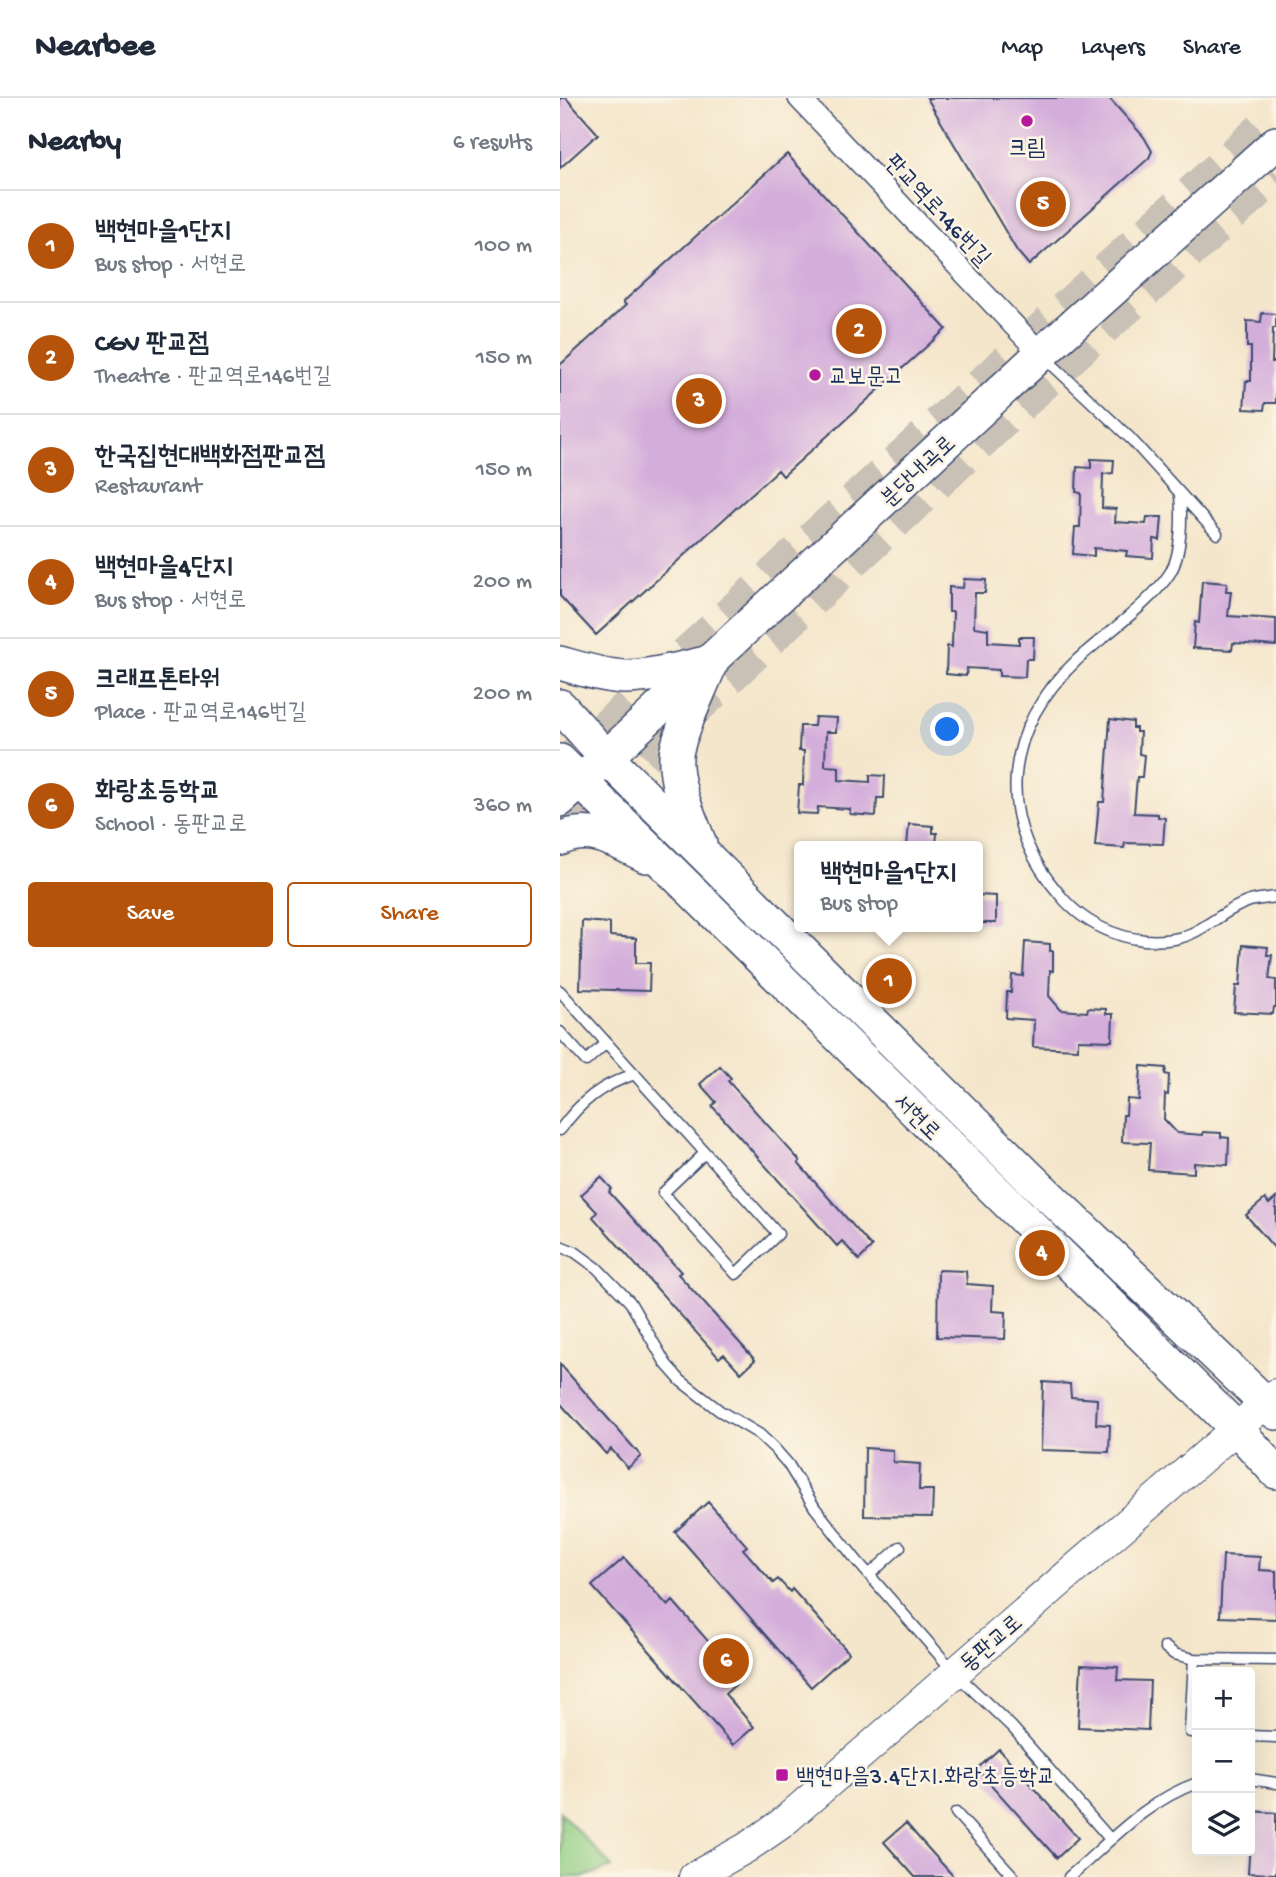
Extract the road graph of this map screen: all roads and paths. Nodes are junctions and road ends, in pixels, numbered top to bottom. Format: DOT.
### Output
graph roads {
  1 [pos="799,98"];
  2 [pos="1276,143"];
  3 [pos="1041,354"];
  4 [pos="1180,495"];
  5 [pos="1217,534"];
  6 [pos="712,662"];
  7 [pos="560,663"];
  8 [pos="560,706"];
  9 [pos="607,758"];
  10 [pos="567,781"];
  11 [pos="560,839"];
  12 [pos="704,853"];
  13 [pos="660,862"];
  14 [pos="1276,897"];
  15 [pos="560,991"];
  16 [pos="560,1032"];
  17 [pos="607,1042"];
  18 [pos="635,1074"];
  19 [pos="560,1130"];
  20 [pos="705,1153"];
  21 [pos="560,1245"];
  22 [pos="736,1274"];
  23 [pos="744,1283"];
  24 [pos="1272,1403"];
  25 [pos="1237,1429"];
  26 [pos="1276,1472"];
  27 [pos="900,1547"];
  28 [pos="869,1575"];
  29 [pos="1165,1647"];
  30 [pos="1244,1658"];
  31 [pos="1194,1659"];
  32 [pos="1276,1660"];
  33 [pos="1243,1667"];
  34 [pos="955,1673"];
  35 [pos="1192,1732"];
  36 [pos="1255,1736"];
  37 [pos="1276,1737"];
  38 [pos="1255,1780"];
  39 [pos="1276,1783"];
  40 [pos="1192,1785"];
  41 [pos="956,1813"];
  42 [pos="1110,1839"];
  43 [pos="694,1877"];
  44 [pos="1014,1877"];
  45 [pos="1069,1877"];
  1 -- 3 [label="street, 판교역로146번길"];
  2 -- 3 [label="main road, 분당내곡로"];
  3 -- 4 [label="lane"];
  3 -- 6 [label="main road, 분당내곡로"];
  4 -- 5 [label="lane"];
  4 -- 14 [label="lane"];
  6 -- 7 [label="main road"];
  6 -- 9 [label="main road, 분당내곡로"];
  6 -- 12 [label="main road"];
  8 -- 9 [label="main road, 서현로"];
  9 -- 10 [label="main road, 분당내곡로"];
  9 -- 12 [label="main road, 서현로"];
  10 -- 13 [label="main road, 서현로"];
  11 -- 13 [label="main road"];
  12 -- 24 [label="main road, 서현로"];
  13 -- 25 [label="main road, 서현로"];
  15 -- 17 [label="lane"];
  16 -- 17 [label="lane"];
  17 -- 18 [label="lane"];
  18 -- 19 [label="lane"];
  18 -- 20 [label="lane"];
  20 -- 22 [label="lane"];
  20 -- 22 [label="lane"];
  21 -- 28 [label="lane"];
  22 -- 23 [label="lane"];
  24 -- 25 [label="main road, 동판교로"];
  25 -- 26 [label="main road, 서현로"];
  25 -- 34 [label="main road, 동판교로"];
  27 -- 28 [label="lane"];
  28 -- 34 [label="lane"];
  29 -- 31 [label="lane"];
  30 -- 31 [label="lane"];
  30 -- 32 [label="lane"];
  30 -- 33 [label="lane"];
  31 -- 35 [label="lane"];
  34 -- 42 [label="lane"];
  34 -- 43 [label="main road, 동판교로"];
  36 -- 37 [label="lane"];
  38 -- 39 [label="lane"];
  40 -- 42 [label="lane"];
  41 -- 44 [label="lane"];
  42 -- 45 [label="lane"];
}
